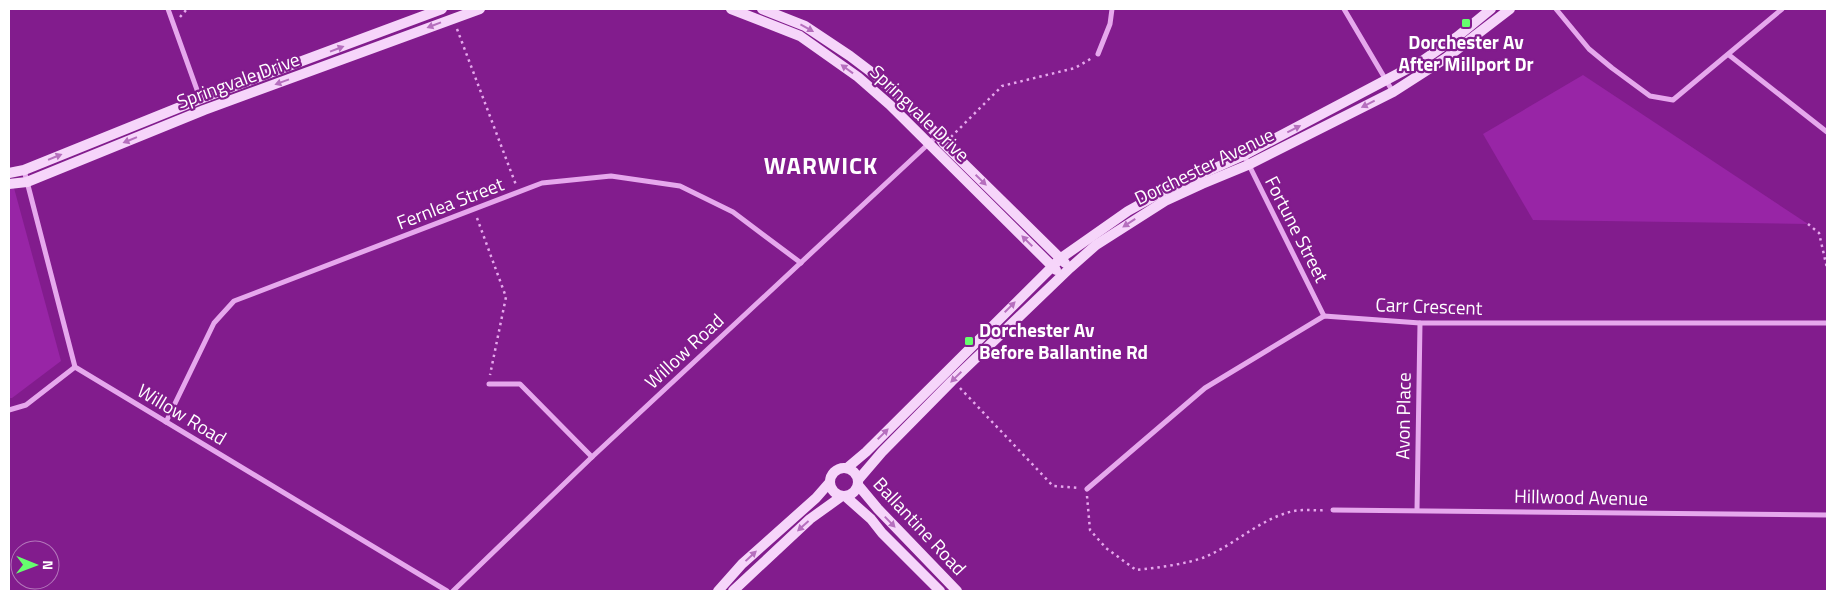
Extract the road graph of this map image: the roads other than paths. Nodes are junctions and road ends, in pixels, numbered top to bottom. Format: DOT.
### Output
graph roads {
  1 [pos="168,9"];
  2 [pos="442,9"];
  3 [pos="480,9"];
  4 [pos="731,9"];
  5 [pos="762,9"];
  6 [pos="1112,9"];
  7 [pos="1344,9"];
  8 [pos="1491,9"];
  9 [pos="1510,9"];
  10 [pos="1556,9"];
  11 [pos="1782,9"];
  12 [pos="1098,54"];
  13 [pos="1729,55"];
  14 [pos="1386,81"];
  15 [pos="1393,92"];
  16 [pos="200,99"];
  17 [pos="204,110"];
  18 [pos="1827,132"];
  19 [pos="941,140"];
  20 [pos="929,144"];
  21 [pos="1246,160"];
  22 [pos="24,170"];
  23 [pos="9,173"];
  24 [pos="27,182"];
  25 [pos="9,184"];
  26 [pos="1061,258"];
  27 [pos="800,263"];
  28 [pos="1052,266"];
  29 [pos="1070,268"];
  30 [pos="1062,276"];
  31 [pos="1324,316"];
  32 [pos="1420,323"];
  33 [pos="1827,323"];
  34 [pos="75,367"];
  35 [pos="489,384"];
  36 [pos="9,410"];
  37 [pos="166,422"];
  38 [pos="592,456"];
  39 [pos="847,468"];
  40 [pos="830,482"];
  41 [pos="858,483"];
  42 [pos="1087,488"];
  43 [pos="844,496"];
  44 [pos="1334,510"];
  45 [pos="1416,510"];
  46 [pos="1827,515"];
  47 [pos="447,591"];
  48 [pos="453,591"];
  49 [pos="718,591"];
  50 [pos="733,591"];
  51 [pos="940,591"];
  52 [pos="957,591"];
  1 -- 16 [label="street"];
  16 -- 2 [label="street, Springvale Drive, one-way"];
  3 -- 17 [label="street, Springvale Drive, one-way"];
  20 -- 4 [label="street, Springvale Drive, one-way"];
  5 -- 19 [label="street, Springvale Drive, one-way"];
  6 -- 12 [label="street"];
  7 -- 14 [label="street"];
  8 -- 14 [label="street, Dorchester Avenue"];
  9 -- 15 [label="street, Dorchester Avenue"];
  10 -- 13 [label="street"];
  11 -- 13 [label="street"];
  13 -- 18 [label="street"];
  14 -- 15 [label="street"];
  21 -- 14 [label="street, Dorchester Avenue, one-way"];
  15 -- 21 [label="street, Dorchester Avenue, one-way"];
  16 -- 17 [label="street"];
  22 -- 16 [label="street, Springvale Drive, one-way"];
  17 -- 24 [label="street, Springvale Drive, one-way"];
  19 -- 20 [label="street, Willow Road"];
  19 -- 26 [label="street, Springvale Drive, one-way"];
  20 -- 27 [label="street, Willow Road"];
  28 -- 20 [label="street, Springvale Drive, one-way"];
  21 -- 26 [label="street, Dorchester Avenue"];
  21 -- 29 [label="street, Dorchester Avenue, one-way"];
  21 -- 31 [label="street, Fortune Street"];
  22 -- 23 [label="street, Springvale Drive"];
  22 -- 24 [label="street"];
  24 -- 25 [label="street, Springvale Drive"];
  24 -- 34 [label="street"];
  26 -- 28 [label="street, Dorchester Avenue"];
  26 -- 29 [label="street, Springvale Drive"];
  27 -- 37 [label="street, Fernlea Street"];
  27 -- 38 [label="street, Willow Road"];
  28 -- 30 [label="street, Springvale Drive"];
  39 -- 28 [label="street, Dorchester Avenue, one-way"];
  29 -- 30 [label="street, Dorchester Avenue"];
  30 -- 41 [label="street, Dorchester Avenue, one-way"];
  31 -- 32 [label="street, Carr Crescent"];
  31 -- 42 [label="street"];
  32 -- 33 [label="street, Carr Crescent"];
  32 -- 45 [label="street, Avon Place"];
  34 -- 36 [label="street"];
  34 -- 37 [label="street, Willow Road"];
  35 -- 38 [label="street"];
  37 -- 47 [label="street, Willow Road"];
  38 -- 48 [label="street, Willow Road"];
  39 -- 40 [label="street, Dorchester Avenue"];
  39 -- 41 [label="street"];
  40 -- 43 [label="street"];
  49 -- 40 [label="street, Dorchester Avenue, one-way"];
  41 -- 43 [label="street, Dorchester Avenue"];
  41 -- 52 [label="street, Ballantine Road, one-way"];
  43 -- 50 [label="street, Dorchester Avenue, one-way"];
  43 -- 51 [label="street, Ballantine Road"];
  44 -- 45 [label="street, Hillwood Avenue"];
  45 -- 46 [label="street, Hillwood Avenue"];
}
